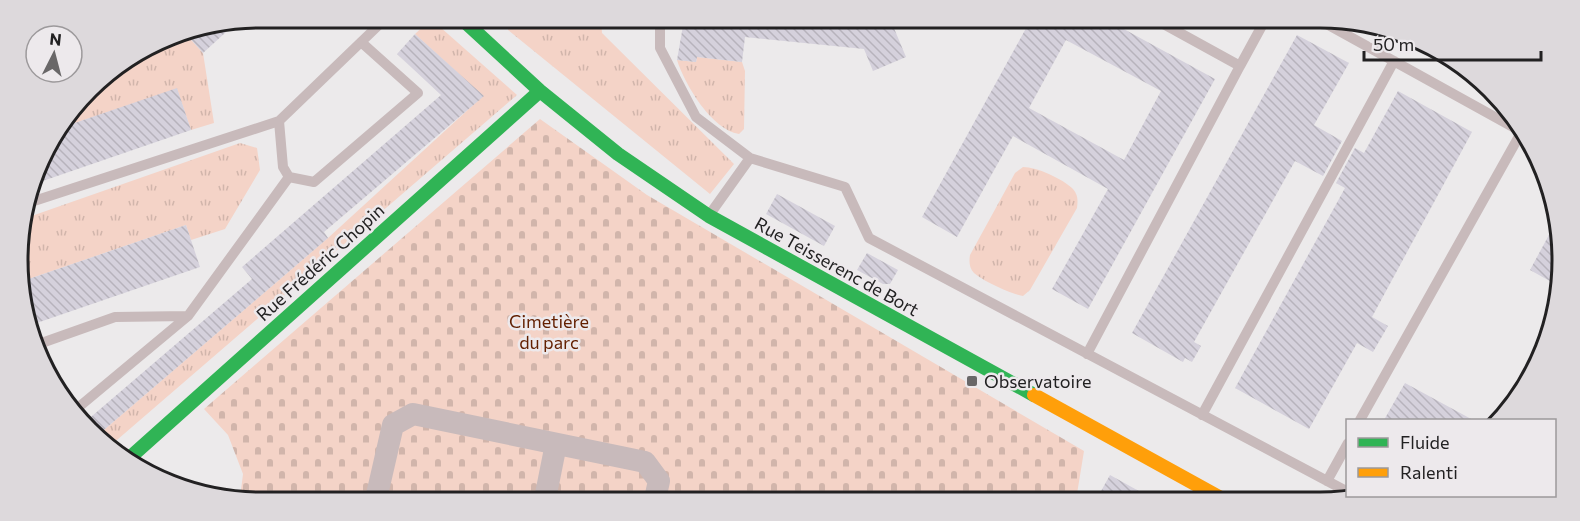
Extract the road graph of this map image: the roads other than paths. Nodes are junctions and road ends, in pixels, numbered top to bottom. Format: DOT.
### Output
graph roads {
  1 [pos="376,28"];
  2 [pos="472,28"];
  3 [pos="660,28"];
  4 [pos="1171,28"];
  5 [pos="1261,28"];
  6 [pos="1338,29"];
  7 [pos="361,42"];
  8 [pos="1394,61"];
  9 [pos="1240,66"];
  10 [pos="540,91"];
  11 [pos="279,121"];
  12 [pos="1506,123"];
  13 [pos="1518,141"];
  14 [pos="750,158"];
  15 [pos="289,177"];
  16 [pos="36,200"];
  17 [pos="709,216"];
  18 [pos="188,316"];
  19 [pos="44,342"];
  20 [pos="1087,354"];
  21 [pos="80,406"];
  22 [pos="1202,415"];
  23 [pos="1361,419"];
  24 [pos="556,444"];
  25 [pos="1346,445"];
  26 [pos="134,454"];
  27 [pos="1327,481"];
  28 [pos="1346,491"];
  29 [pos="378,492"];
  30 [pos="546,492"];
  31 [pos="657,492"];
  32 [pos="1210,492"];
  1 -- 7 [label="lane"];
  2 -- 10 [label="street, Rue Teisserenc de Bort"];
  3 -- 14 [label="lane"];
  4 -- 9 [label="lane"];
  5 -- 9 [label="lane"];
  6 -- 8 [label="lane"];
  7 -- 11 [label="lane"];
  7 -- 15 [label="lane"];
  8 -- 12 [label="lane"];
  8 -- 22 [label="lane"];
  9 -- 20 [label="lane"];
  10 -- 17 [label="street, Rue Teisserenc de Bort"];
  10 -- 26 [label="street, Rue Frédéric Chopin"];
  11 -- 15 [label="lane"];
  11 -- 16 [label="lane"];
  13 -- 23 [label="lane"];
  14 -- 17 [label="lane"];
  14 -- 20 [label="lane"];
  15 -- 18 [label="lane"];
  17 -- 32 [label="street, Rue Teisserenc de Bort"];
  18 -- 19 [label="lane"];
  18 -- 21 [label="lane"];
  20 -- 22 [label="lane"];
  22 -- 27 [label="lane"];
  24 -- 29 [label="street"];
  24 -- 30 [label="street"];
  24 -- 31 [label="street"];
  25 -- 27 [label="lane"];
  27 -- 28 [label="lane"];
}
